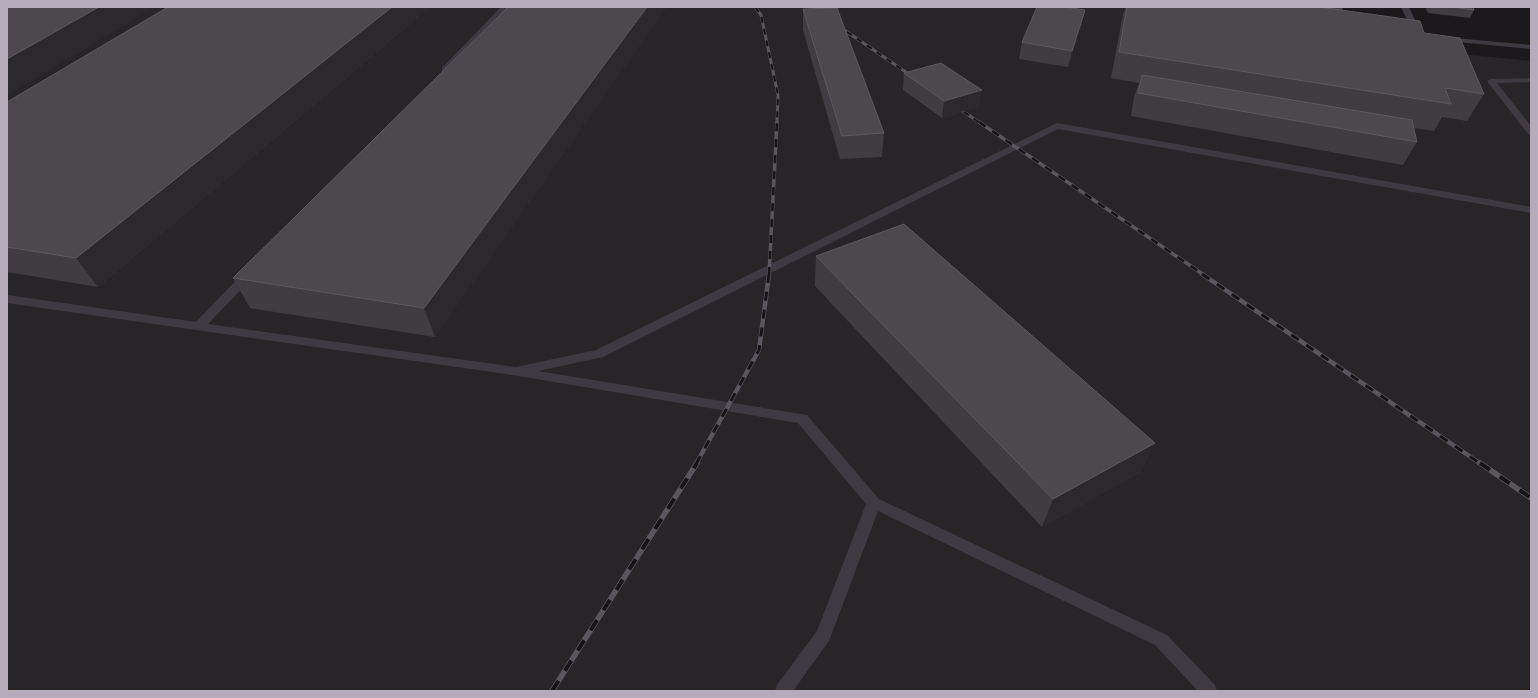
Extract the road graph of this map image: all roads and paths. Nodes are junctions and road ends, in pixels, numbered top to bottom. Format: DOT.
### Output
graph roads {
  1 [pos="505,7"];
  2 [pos="1405,7"];
  3 [pos="1418,36"];
  4 [pos="1441,38"];
  5 [pos="1531,47"];
  6 [pos="439,75"];
  7 [pos="1531,80"];
  8 [pos="1531,132"];
  9 [pos="1531,210"];
  10 [pos="254,269"];
  11 [pos="7,299"];
  12 [pos="199,326"];
  13 [pos="513,371"];
  14 [pos="874,503"];
  15 [pos="783,691"];
  16 [pos="1209,691"];
  1 -- 6 [label="street"];
  2 -- 3 [label="street"];
  4 -- 5 [label="street"];
  7 -- 8 [label="street"];
  9 -- 13 [label="street"];
  10 -- 12 [label="street"];
  11 -- 12 [label="street"];
  12 -- 13 [label="street"];
  13 -- 14 [label="street"];
  14 -- 15 [label="street"];
  14 -- 16 [label="street"];
}
